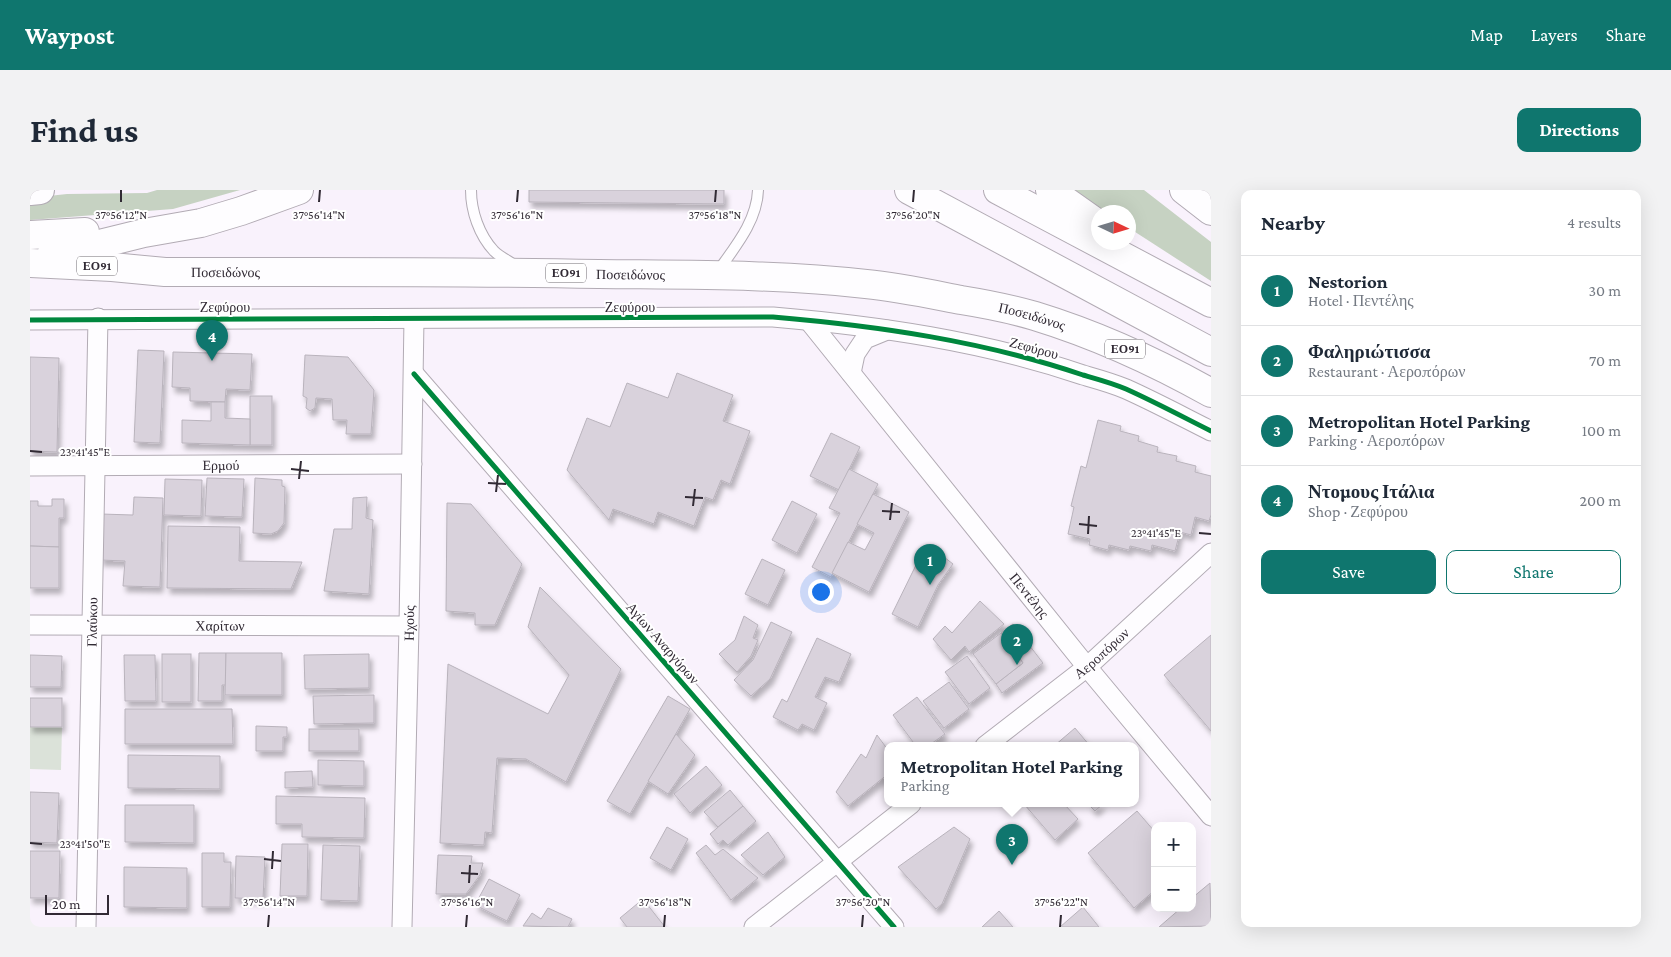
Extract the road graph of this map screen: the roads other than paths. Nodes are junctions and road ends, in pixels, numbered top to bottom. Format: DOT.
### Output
graph roads {
  1 [pos="40,190"];
  2 [pos="299,190"];
  3 [pos="471,190"];
  4 [pos="758,190"];
  5 [pos="909,190"];
  6 [pos="998,190"];
  7 [pos="1050,190"];
  8 [pos="1184,190"];
  9 [pos="30,191"];
  10 [pos="1211,211"];
  11 [pos="1091,219"];
  12 [pos="144,232"];
  13 [pos="30,235"];
  14 [pos="1136,250"];
  15 [pos="30,256"];
  16 [pos="30,264"];
  17 [pos="165,272"];
  18 [pos="526,272"];
  19 [pos="715,276"];
  20 [pos="30,282"];
  21 [pos="1211,303"];
  22 [pos="98,318"];
  23 [pos="30,320"];
  24 [pos="414,320"];
  25 [pos="809,320"];
  26 [pos="888,330"];
  27 [pos="1211,352"];
  28 [pos="850,373"];
  29 [pos="414,374"];
  30 [pos="1211,393"];
  31 [pos="1211,432"];
  32 [pos="412,464"];
  33 [pos="30,466"];
  34 [pos="95,466"];
  35 [pos="1211,553"];
  36 [pos="30,626"];
  37 [pos="92,626"];
  38 [pos="409,626"];
  39 [pos="1087,667"];
  40 [pos="990,742"];
  41 [pos="907,807"];
  42 [pos="1211,816"];
  43 [pos="838,861"];
  44 [pos="86,927"];
  45 [pos="402,927"];
  46 [pos="754,927"];
  47 [pos="894,927"];
  1 -- 9 [label="highway"];
  2 -- 12 [label="highway"];
  3 -- 18 [label="lane"];
  4 -- 19 [label="lane"];
  5 -- 27 [label="highway"];
  6 -- 21 [label="highway"];
  7 -- 11 [label="highway"];
  8 -- 10 [label="highway"];
  12 -- 13 [label="highway"];
  12 -- 15 [label="highway"];
  14 -- 21 [label="highway"];
  16 -- 17 [label="highway, Ποσειδώνος / ΕΟ91"];
  17 -- 18 [label="highway, Ποσειδώνος / ΕΟ91"];
  17 -- 20 [label="highway"];
  18 -- 19 [label="highway, Ποσειδώνος / ΕΟ91"];
  19 -- 30 [label="highway, Ποσειδώνος / ΕΟ91"];
  22 -- 23 [label="street, Ζεφύρου"];
  22 -- 24 [label="street, Ζεφύρου"];
  22 -- 34 [label="street, Γλαύκου"];
  24 -- 25 [label="street, Ζεφύρου"];
  24 -- 29 [label="street, Ηχούς"];
  25 -- 26 [label="street, Ζεφύρου"];
  25 -- 28 [label="street, Πεντέλης"];
  26 -- 28 [label="street"];
  26 -- 31 [label="street, Ζεφύρου"];
  28 -- 39 [label="street, Πεντέλης"];
  29 -- 32 [label="street, Ηχούς"];
  29 -- 43 [label="street, Αγίων Αναργύρων"];
  32 -- 34 [label="street, Ερμού"];
  32 -- 38 [label="street, Ηχούς"];
  33 -- 34 [label="street, Ερμού"];
  34 -- 37 [label="street, Γλαύκου"];
  35 -- 39 [label="street, Αεροπόρων"];
  36 -- 37 [label="street, Χαρίτων"];
  37 -- 38 [label="street, Χαρίτων"];
  37 -- 44 [label="street, Γλαύκου"];
  38 -- 45 [label="street, Ηχούς"];
  39 -- 40 [label="street, Αεροπόρων"];
  39 -- 42 [label="street, Πεντέλης"];
  41 -- 43 [label="street"];
  43 -- 46 [label="street"];
  43 -- 47 [label="street, Αγίων Αναργύρων"];
}
